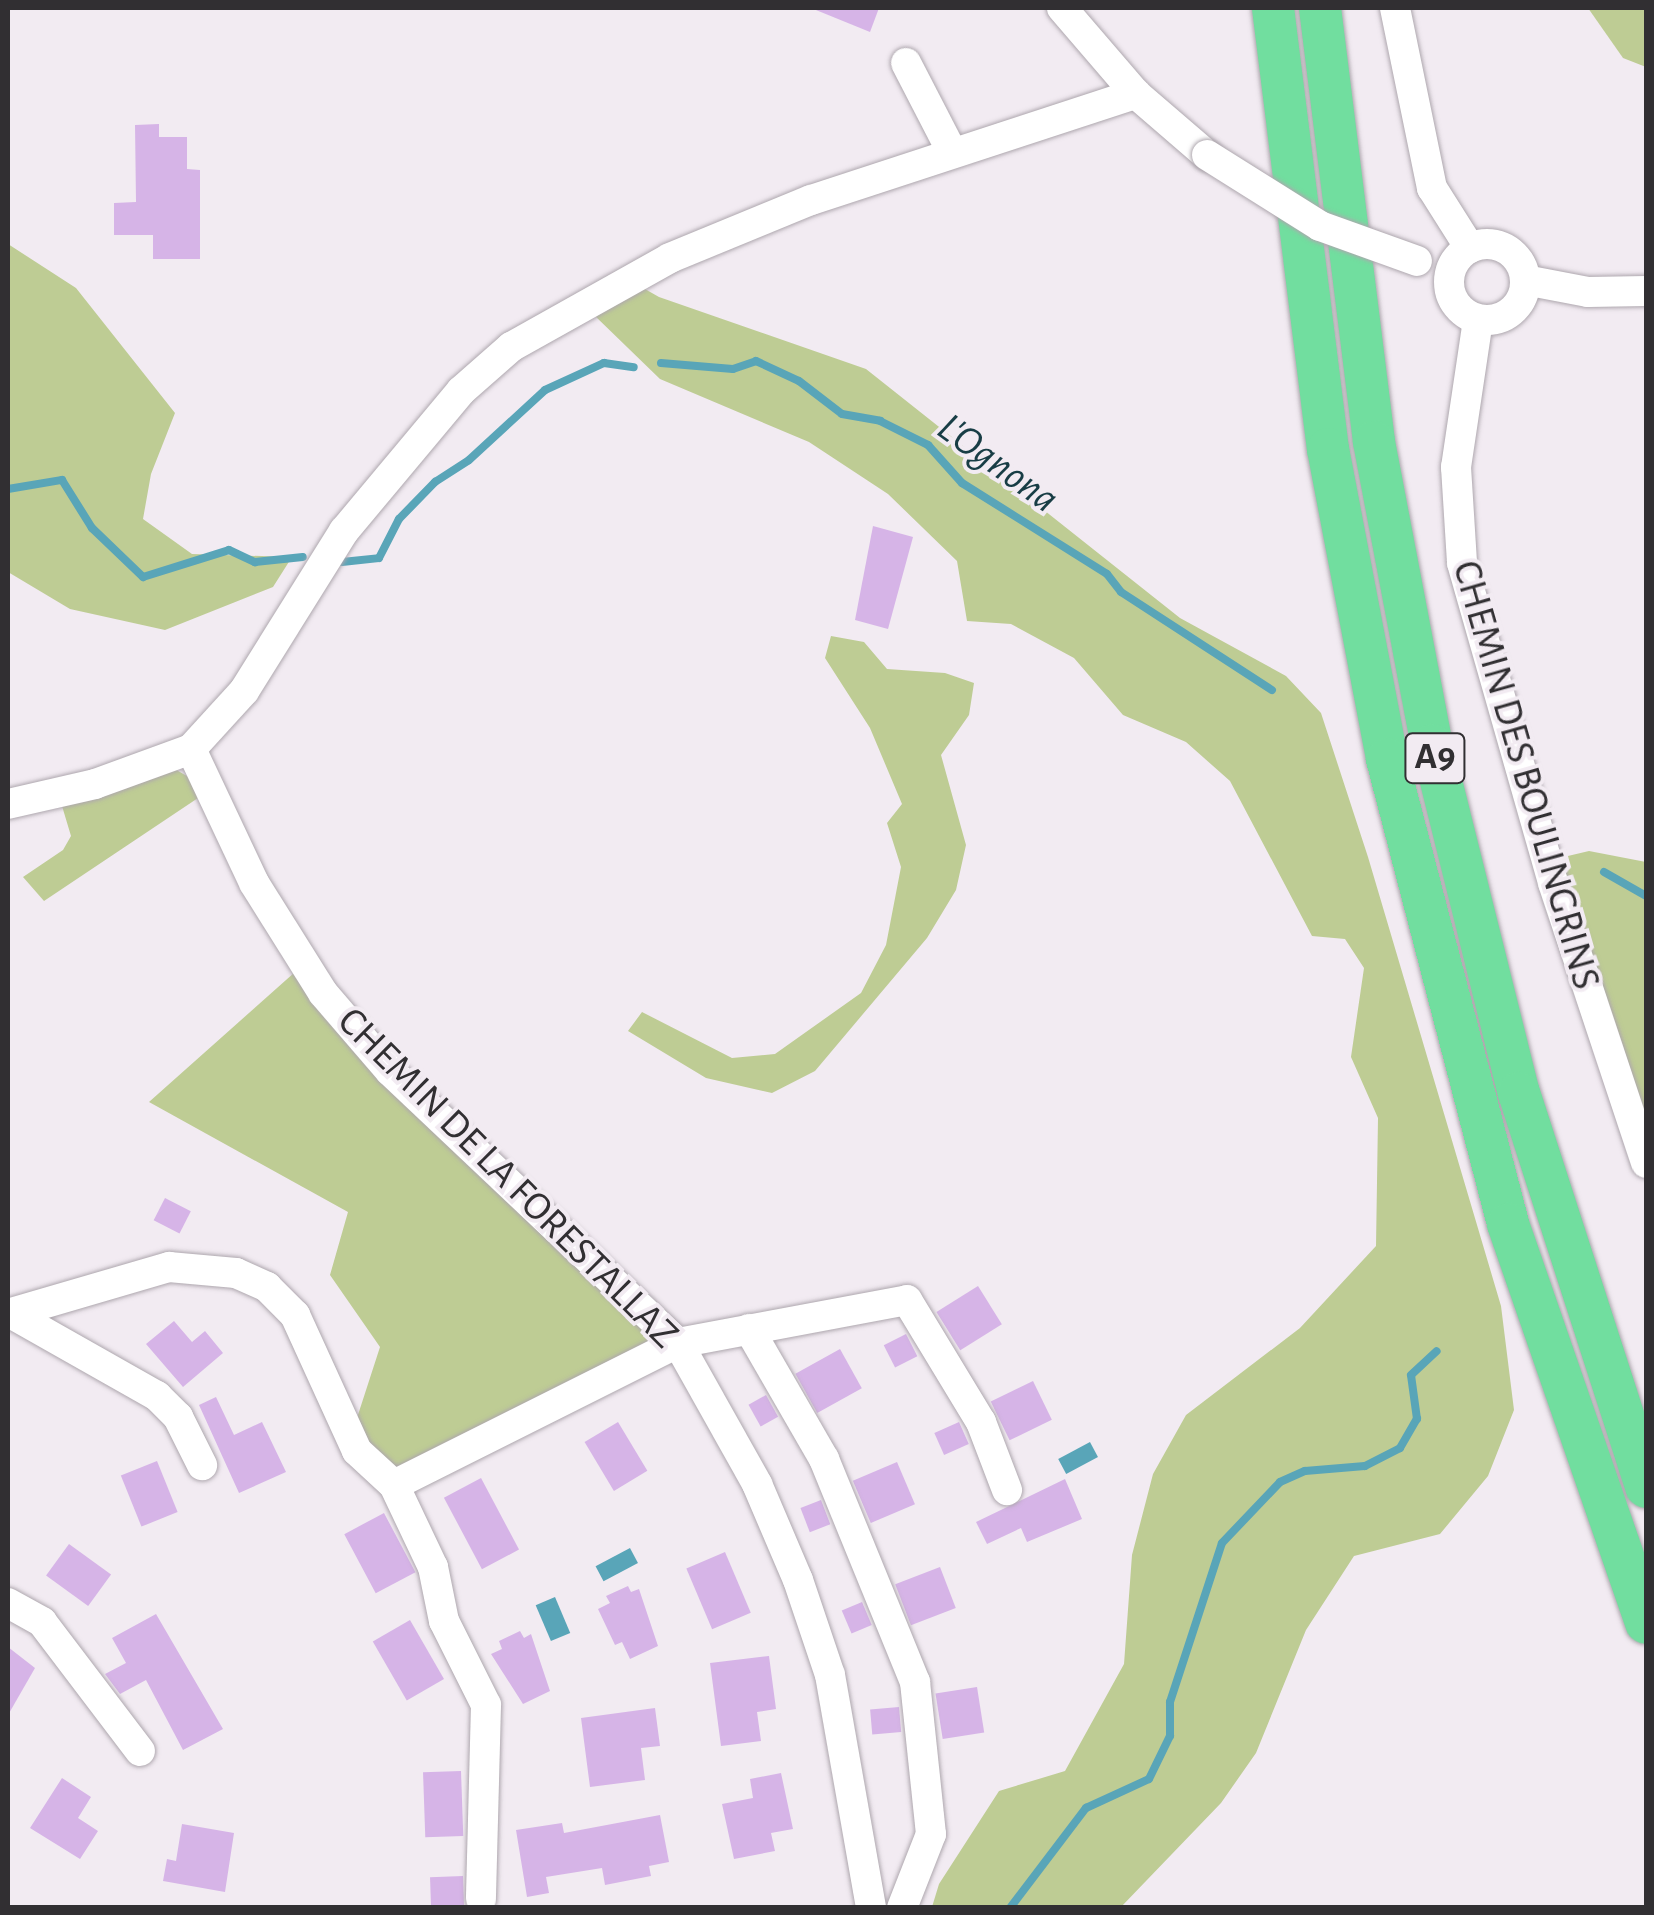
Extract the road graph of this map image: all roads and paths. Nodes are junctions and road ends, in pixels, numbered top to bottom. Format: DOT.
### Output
graph roads {
  1 [pos="1062,8"];
  2 [pos="1273,8"];
  3 [pos="1320,8"];
  4 [pos="1395,8"];
  5 [pos="906,63"];
  6 [pos="1136,94"];
  7 [pos="952,152"];
  8 [pos="1460,259"];
  9 [pos="1525,280"];
  10 [pos="1646,291"];
  11 [pos="1478,320"];
  12 [pos="191,749"];
  13 [pos="8,804"];
  14 [pos="1646,1163"];
  15 [pos="10,1314"];
  16 [pos="749,1329"];
  17 [pos="678,1343"];
  18 [pos="202,1465"];
  19 [pos="394,1485"];
  20 [pos="1646,1488"];
  21 [pos="1007,1490"];
  22 [pos="8,1603"];
  23 [pos="1646,1623"];
  24 [pos="140,1751"];
  25 [pos="481,1899"];
  26 [pos="871,1908"];
  27 [pos="902,1908"];
  1 -- 6 [label="street"];
  2 -- 23 [label="highway, A9"];
  3 -- 20 [label="highway, A9"];
  4 -- 8 [label="street"];
  5 -- 7 [label="street"];
  6 -- 7 [label="street"];
  6 -- 8 [label="street, bridge"];
  7 -- 12 [label="street"];
  8 -- 9 [label="street"];
  8 -- 11 [label="street"];
  9 -- 10 [label="street"];
  9 -- 11 [label="street"];
  11 -- 14 [label="street, CHEMIN DES BOULINGRINS"];
  12 -- 13 [label="street"];
  12 -- 17 [label="street, CHEMIN DE LA FORESTALLAZ"];
  15 -- 18 [label="street"];
  15 -- 19 [label="street"];
  16 -- 17 [label="street"];
  16 -- 21 [label="street"];
  16 -- 27 [label="street"];
  17 -- 19 [label="street"];
  17 -- 26 [label="street, CHEMIN DE LA FORESTALLAZ"];
  19 -- 25 [label="street"];
  22 -- 24 [label="street"];
}
